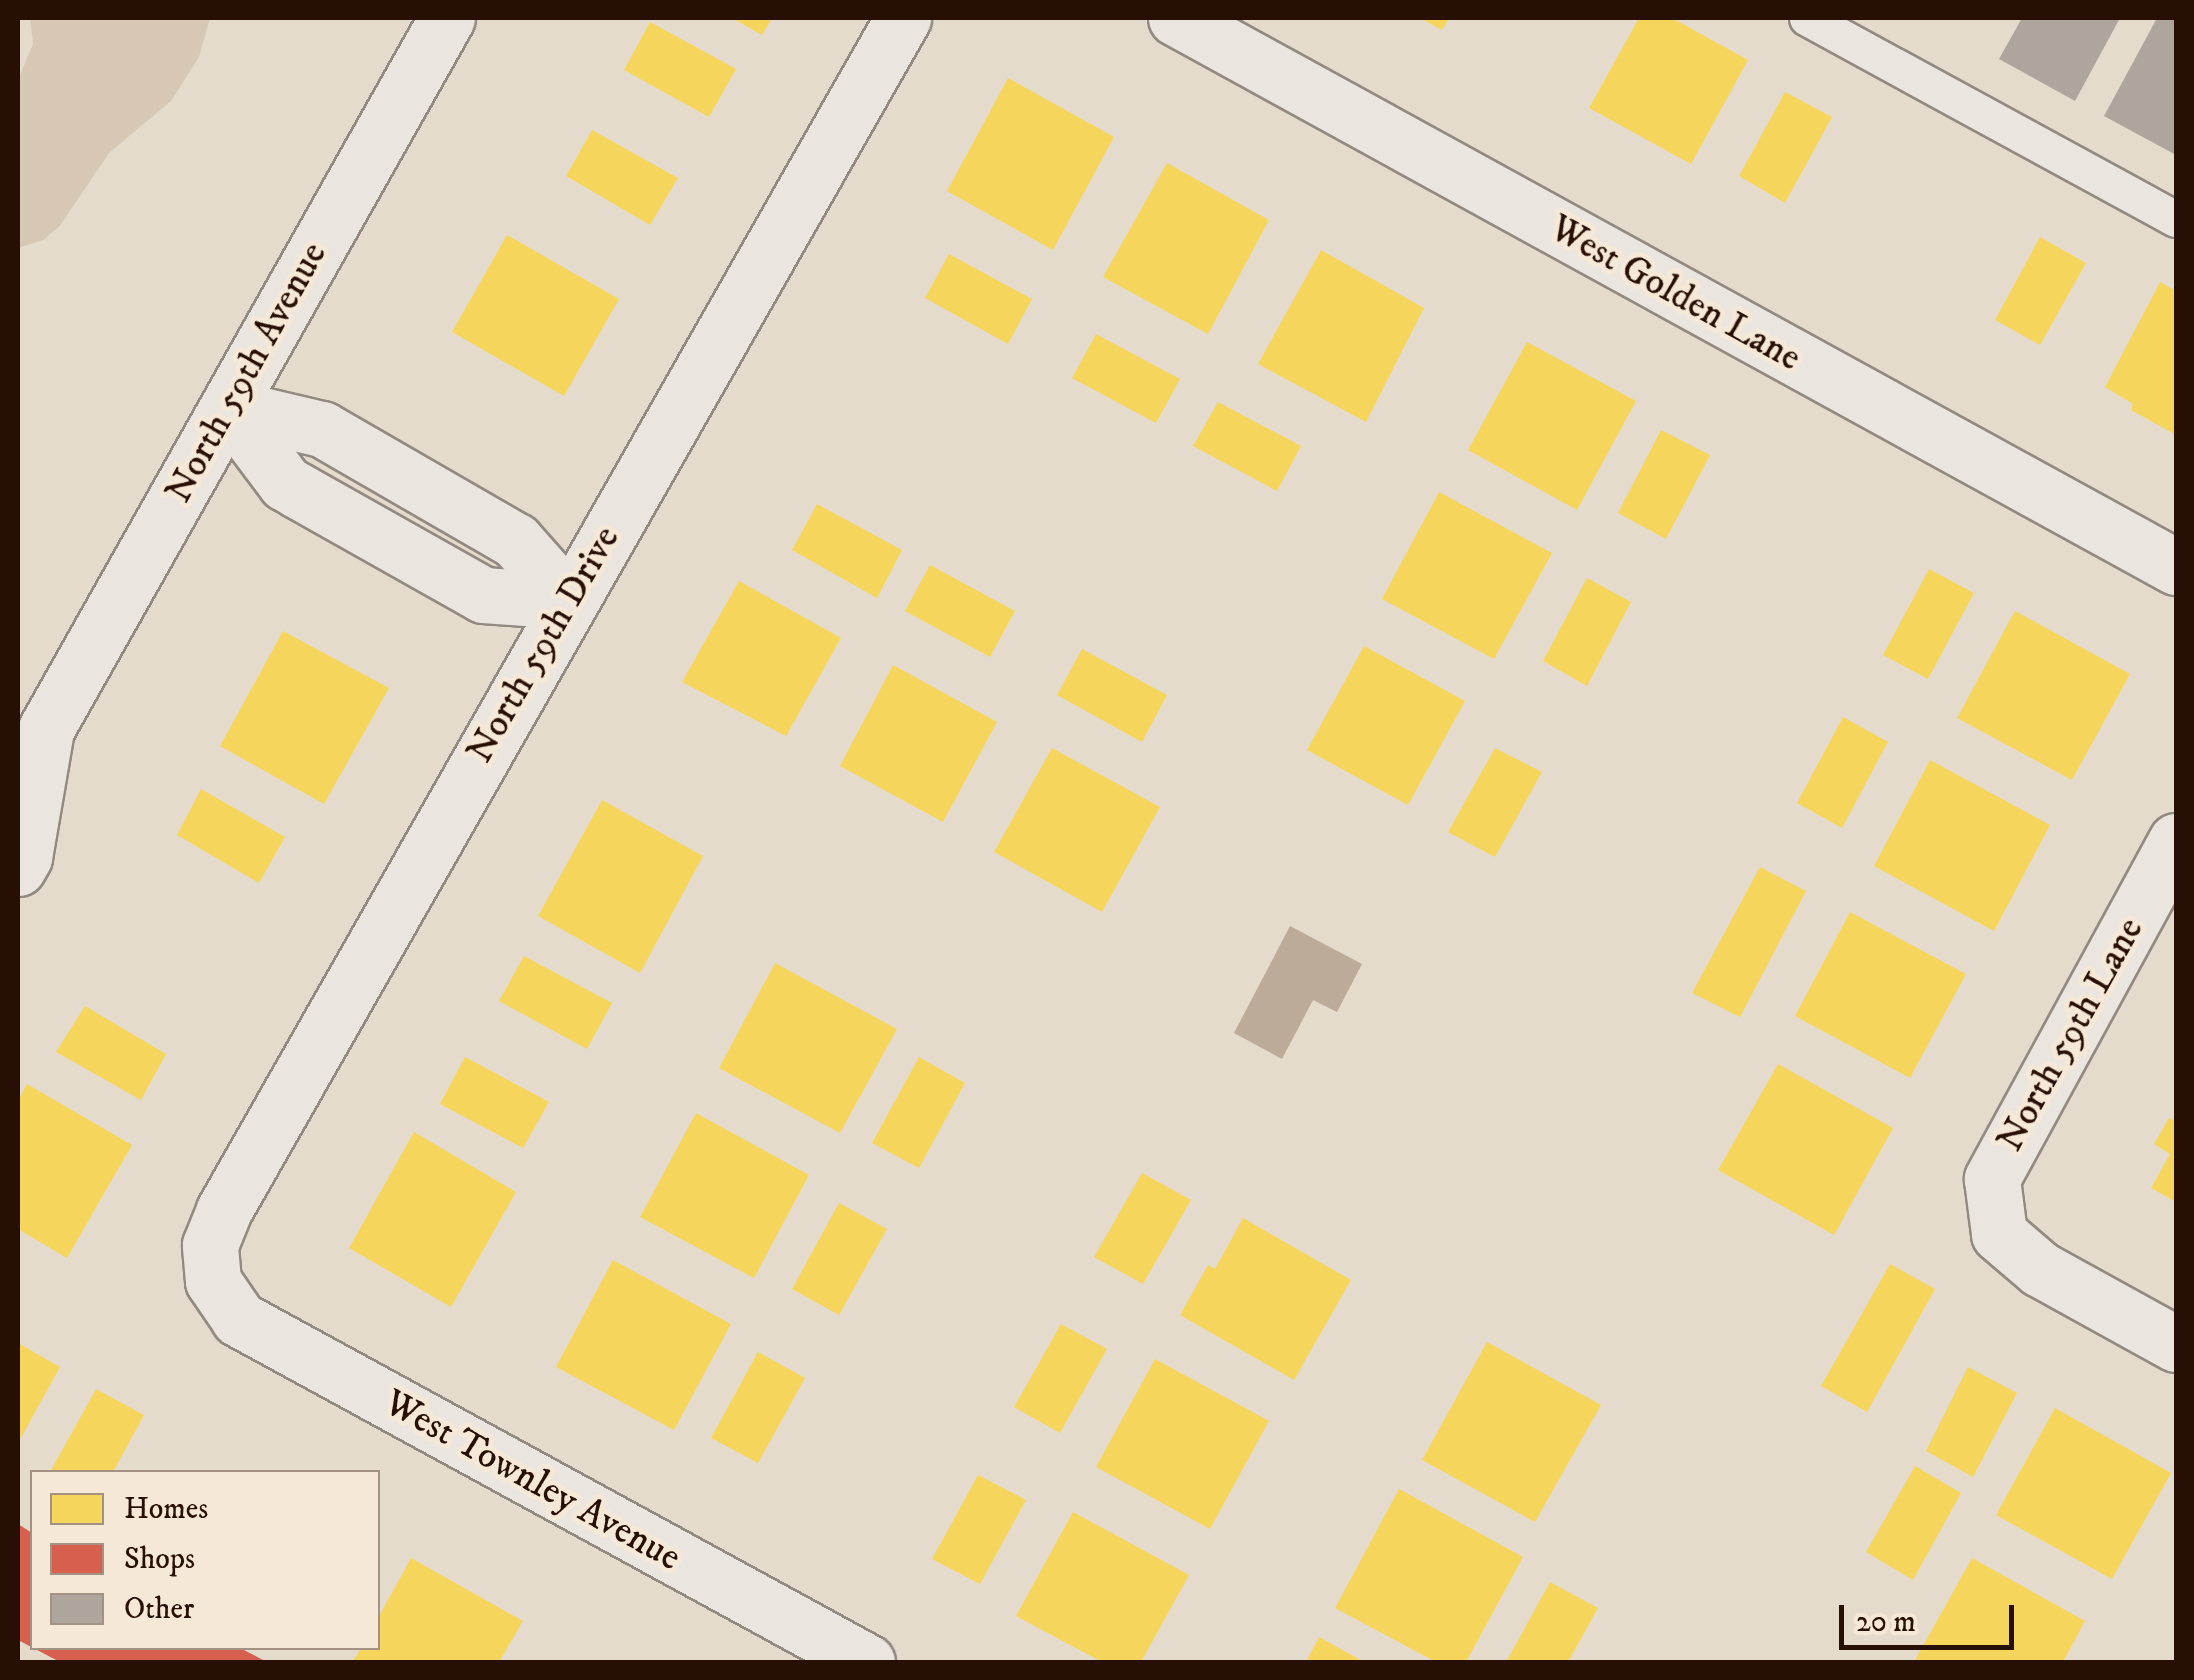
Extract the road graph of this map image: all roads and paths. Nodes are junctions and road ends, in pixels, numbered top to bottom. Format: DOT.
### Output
graph roads {
  1 [pos="446,18"];
  2 [pos="903,18"];
  3 [pos="1176,18"];
  4 [pos="1806,18"];
  5 [pos="2176,219"];
  6 [pos="228,407"];
  7 [pos="2176,566"];
  8 [pos="569,601"];
  9 [pos="32,738"];
  10 [pos="2176,841"];
  11 [pos="18,868"];
  12 [pos="213,1281"];
  13 [pos="2176,1344"];
  14 [pos="867,1662"];
  1 -- 6 [label="street, North 59th Avenue"];
  2 -- 8 [label="street, North 59th Drive"];
  3 -- 7 [label="street, West Golden Lane"];
  4 -- 5 [label="lane"];
  6 -- 8 [label="street"];
  6 -- 9 [label="street, North 59th Avenue"];
  8 -- 12 [label="street, North 59th Drive"];
  9 -- 11 [label="street, North 59th Avenue"];
  10 -- 13 [label="street, North 59th Lane"];
  12 -- 14 [label="street, West Townley Avenue"];
}
